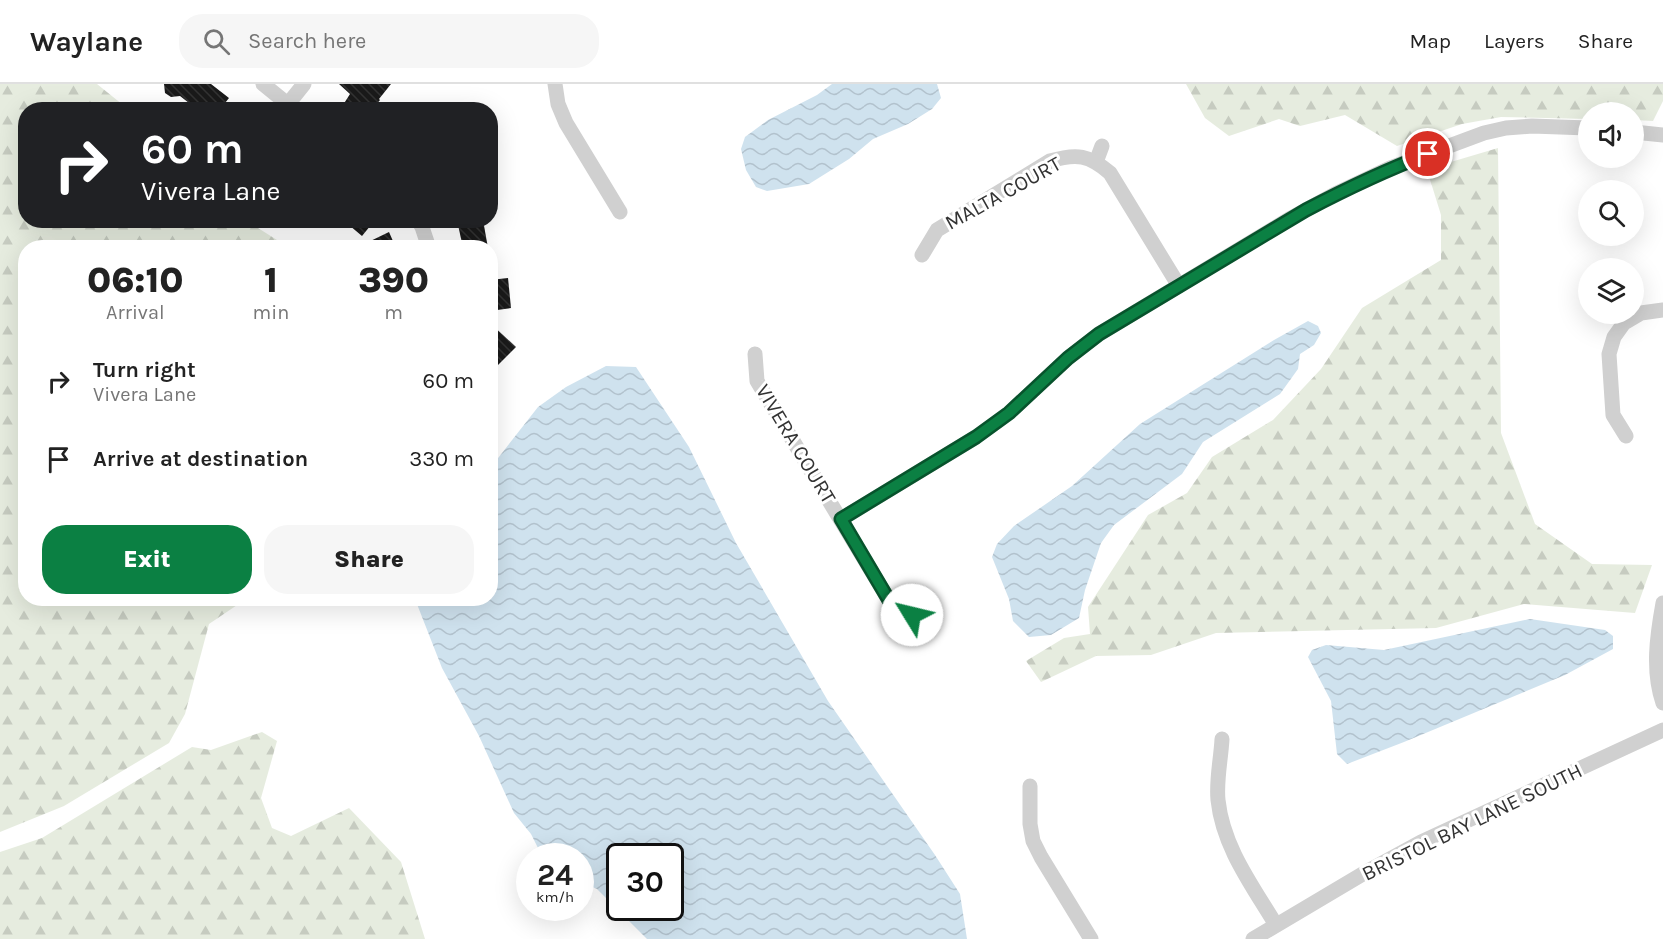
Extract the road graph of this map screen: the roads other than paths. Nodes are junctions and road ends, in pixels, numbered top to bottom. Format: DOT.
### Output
graph roads {
  1 [pos="262,84"];
  2 [pos="304,84"];
  3 [pos="555,84"];
  4 [pos="287,102"];
  5 [pos="294,102"];
  6 [pos="1578,128"];
  7 [pos="1644,133"];
  8 [pos="1663,135"];
  9 [pos="1102,146"];
  10 [pos="1096,162"];
  11 [pos="620,212"];
  12 [pos="922,255"];
  13 [pos="1179,286"];
  14 [pos="1663,310"];
  15 [pos="755,354"];
  16 [pos="1626,436"];
  17 [pos="841,519"];
  18 [pos="1663,603"];
  19 [pos="912,615"];
  20 [pos="1663,703"];
  21 [pos="1663,730"];
  22 [pos="1222,739"];
  23 [pos="1030,786"];
  24 [pos="1276,925"];
  25 [pos="1091,939"];
  26 [pos="1253,939"];
  1 -- 4 [label="street"];
  2 -- 5 [label="street"];
  3 -- 11 [label="street"];
  6 -- 13 [label="street"];
  7 -- 8 [label="street"];
  9 -- 10 [label="street"];
  10 -- 12 [label="street, MALTA COURT"];
  10 -- 13 [label="street"];
  13 -- 17 [label="street"];
  14 -- 16 [label="street"];
  15 -- 17 [label="street, VIVERA COURT"];
  17 -- 19 [label="street, VIVERA COURT"];
  18 -- 20 [label="street"];
  21 -- 24 [label="street, BRISTOL BAY LANE SOUTH"];
  22 -- 24 [label="street"];
  23 -- 25 [label="street"];
  24 -- 26 [label="street, BRISTOL BAY LANE SOUTH"];
}
